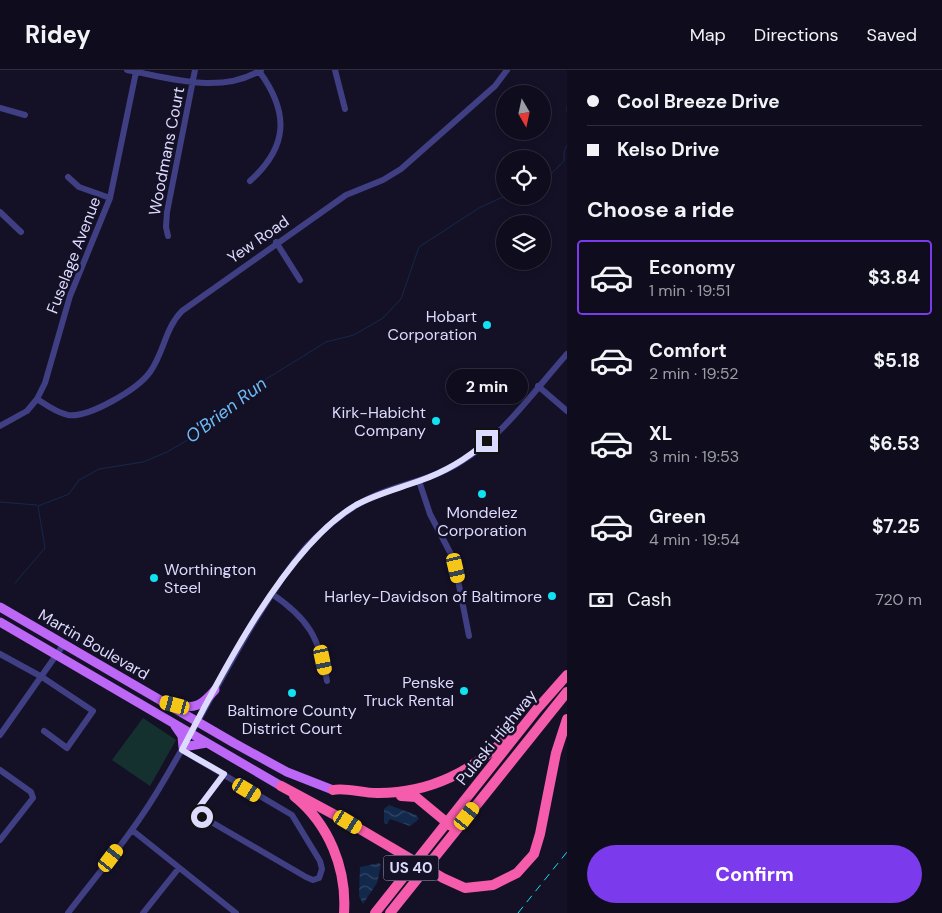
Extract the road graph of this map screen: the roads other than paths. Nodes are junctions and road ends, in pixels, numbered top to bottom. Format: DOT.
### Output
graph roads {
  1 [pos="127,70"];
  2 [pos="195,70"];
  3 [pos="335,70"];
  4 [pos="507,70"];
  5 [pos="260,71"];
  6 [pos="136,72"];
  7 [pos="192,82"];
  8 [pos="0,108"];
  9 [pos="345,109"];
  10 [pos="25,115"];
  11 [pos="68,177"];
  12 [pos="250,181"];
  13 [pos="110,198"];
  14 [pos="0,212"];
  15 [pos="20,232"];
  16 [pos="168,236"];
  17 [pos="276,242"];
  18 [pos="300,280"];
  19 [pos="567,354"];
  20 [pos="538,386"];
  21 [pos="37,399"];
  22 [pos="567,410"];
  23 [pos="0,426"];
  24 [pos="419,481"];
  25 [pos="272,594"];
  26 [pos="0,607"];
  27 [pos="0,622"];
  28 [pos="469,636"];
  29 [pos="64,644"];
  30 [pos="0,654"];
  31 [pos="56,656"];
  32 [pos="567,675"];
  33 [pos="42,677"];
  34 [pos="327,681"];
  35 [pos="215,690"];
  36 [pos="567,692"];
  37 [pos="164,702"];
  38 [pos="537,709"];
  39 [pos="567,719"];
  40 [pos="171,722"];
  41 [pos="197,722"];
  42 [pos="44,731"];
  43 [pos="191,734"];
  44 [pos="0,735"];
  45 [pos="207,743"];
  46 [pos="183,748"];
  47 [pos="0,770"];
  48 [pos="224,774"];
  49 [pos="282,786"];
  50 [pos="333,790"];
  51 [pos="447,822"];
  52 [pos="132,830"];
  53 [pos="456,830"];
  54 [pos="0,840"];
  55 [pos="179,868"];
  56 [pos="68,913"];
  57 [pos="143,913"];
  58 [pos="236,913"];
  59 [pos="344,913"];
  60 [pos="375,913"];
  61 [pos="390,913"];
  1 -- 6 [label="street"];
  2 -- 7 [label="street, Woodmans Court"];
  3 -- 9 [label="street"];
  4 -- 17 [label="street, Yew Road"];
  5 -- 7 [label="street"];
  5 -- 12 [label="street"];
  6 -- 7 [label="street"];
  6 -- 13 [label="street, Fuselage Avenue"];
  7 -- 16 [label="street, Woodmans Court"];
  8 -- 10 [label="street"];
  11 -- 13 [label="street"];
  13 -- 21 [label="street, Fuselage Avenue"];
  14 -- 15 [label="street"];
  17 -- 18 [label="street"];
  17 -- 21 [label="street, Yew Road"];
  19 -- 20 [label="street"];
  20 -- 22 [label="street"];
  20 -- 24 [label="street"];
  21 -- 23 [label="street, Fuselage Avenue"];
  24 -- 25 [label="street"];
  24 -- 28 [label="street"];
  25 -- 34 [label="street"];
  25 -- 35 [label="street"];
  26 -- 29 [label="main road, Martin Boulevard"];
  27 -- 31 [label="main road, Martin Boulevard"];
  29 -- 31 [label="street"];
  29 -- 37 [label="main road, Martin Boulevard"];
  30 -- 33 [label="street"];
  31 -- 33 [label="street"];
  31 -- 40 [label="main road, Martin Boulevard"];
  32 -- 38 [label="highway, Pulaski Highway / US 40"];
  33 -- 42 [label="street"];
  33 -- 44 [label="street"];
  35 -- 37 [label="main road"];
  35 -- 41 [label="street"];
  36 -- 53 [label="highway, Pulaski Highway / US 40"];
  37 -- 41 [label="main road, Martin Boulevard"];
  38 -- 50 [label="highway"];
  38 -- 51 [label="highway, Pulaski Highway / US 40"];
  39 -- 49 [label="highway"];
  40 -- 43 [label="main road, Martin Boulevard"];
  40 -- 46 [label="main road"];
  41 -- 43 [label="street"];
  41 -- 50 [label="main road, Martin Boulevard"];
  43 -- 45 [label="main road, Martin Boulevard"];
  43 -- 46 [label="street"];
  45 -- 46 [label="main road"];
  45 -- 49 [label="main road, Martin Boulevard"];
  46 -- 48 [label="street"];
  46 -- 52 [label="street"];
  47 -- 54 [label="street"];
  48 -- 48 [label="street"];
  49 -- 59 [label="highway"];
  50 -- 51 [label="highway"];
  51 -- 53 [label="highway"];
  51 -- 60 [label="highway, Pulaski Highway / US 40"];
  52 -- 55 [label="street"];
  52 -- 56 [label="street"];
  53 -- 61 [label="highway, Pulaski Highway / US 40"];
  55 -- 57 [label="street"];
  55 -- 58 [label="street"];
}
